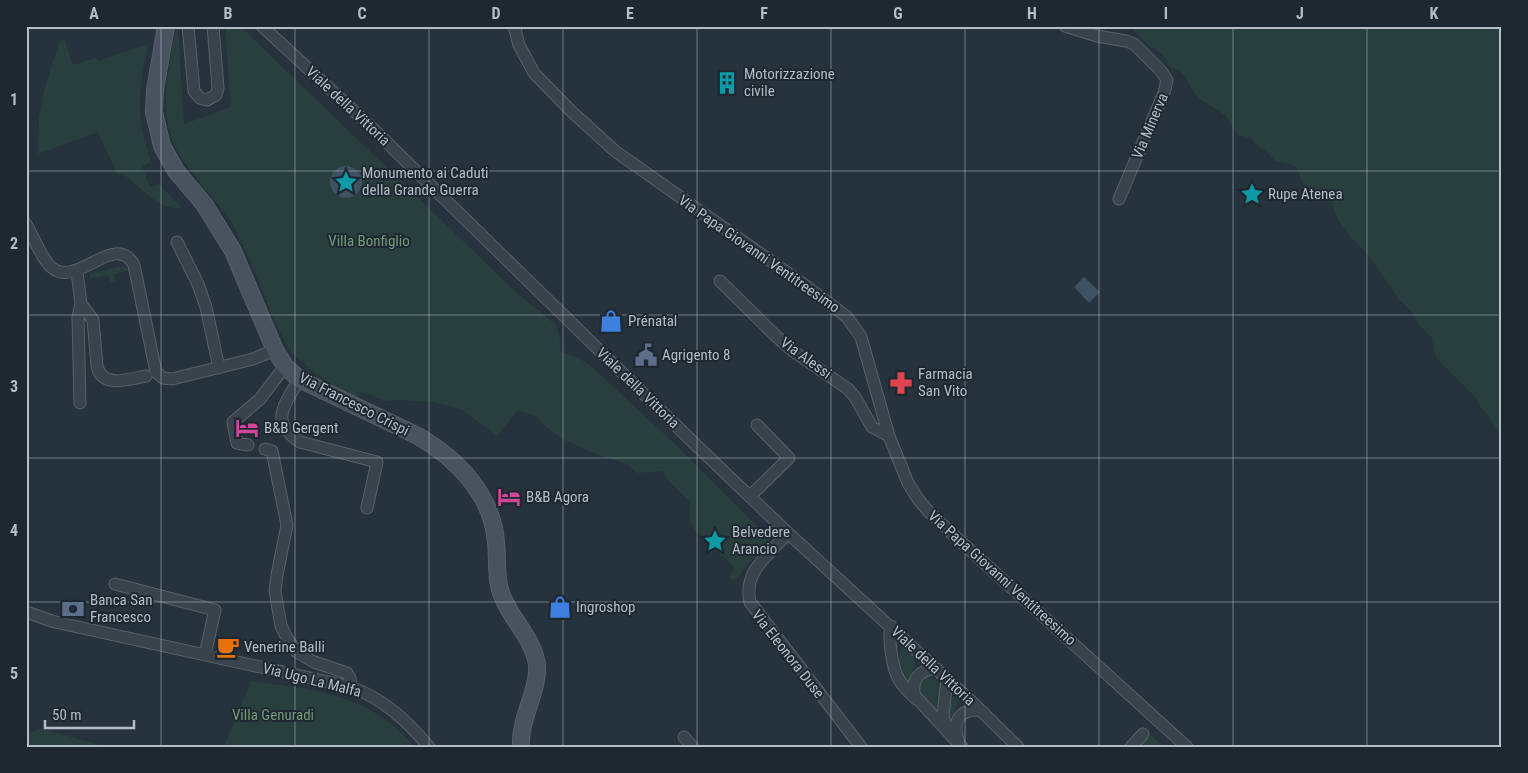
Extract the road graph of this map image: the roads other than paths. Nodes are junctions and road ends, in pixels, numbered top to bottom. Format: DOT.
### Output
graph roads {
  1 [pos="166,26"];
  2 [pos="188,26"];
  3 [pos="213,26"];
  4 [pos="262,26"];
  5 [pos="514,26"];
  6 [pos="1065,26"];
  7 [pos="1119,199"];
  8 [pos="26,224"];
  9 [pos="177,242"];
  10 [pos="77,271"];
  11 [pos="720,280"];
  12 [pos="81,304"];
  13 [pos="275,350"];
  14 [pos="285,366"];
  15 [pos="219,368"];
  16 [pos="146,376"];
  17 [pos="299,379"];
  18 [pos="80,403"];
  19 [pos="757,425"];
  20 [pos="889,436"];
  21 [pos="248,445"];
  22 [pos="265,449"];
  23 [pos="750,496"];
  24 [pos="367,508"];
  25 [pos="788,533"];
  26 [pos="115,584"];
  27 [pos="26,612"];
  28 [pos="891,626"];
  29 [pos="205,655"];
  30 [pos="937,669"];
  31 [pos="947,678"];
  32 [pos="351,688"];
  33 [pos="917,701"];
  34 [pos="979,710"];
  35 [pos="948,733"];
  36 [pos="1143,734"];
  37 [pos="684,737"];
  38 [pos="960,745"];
  39 [pos="429,747"];
  40 [pos="521,747"];
  41 [pos="693,747"];
  42 [pos="861,747"];
  43 [pos="1018,747"];
  44 [pos="1131,747"];
  45 [pos="1187,747"];
  1 -- 13 [label="main road, Via Francesco Crispi"];
  2 -- 3 [label="street"];
  4 -- 23 [label="street, Viale della Vittoria"];
  5 -- 20 [label="street, Via Papa Giovanni Ventitreesimo"];
  6 -- 7 [label="street, Via Minerva"];
  8 -- 10 [label="street"];
  9 -- 15 [label="street"];
  10 -- 12 [label="street"];
  10 -- 15 [label="street"];
  11 -- 20 [label="street, Via Alessi"];
  12 -- 16 [label="street"];
  12 -- 18 [label="street"];
  13 -- 14 [label="main road, Via Francesco Crispi"];
  13 -- 15 [label="street"];
  14 -- 17 [label="main road, Via Francesco Crispi"];
  14 -- 21 [label="street"];
  17 -- 24 [label="street"];
  17 -- 40 [label="main road, Via Francesco Crispi"];
  19 -- 23 [label="street"];
  20 -- 45 [label="street, Via Papa Giovanni Ventitreesimo"];
  22 -- 32 [label="street"];
  23 -- 25 [label="street, Viale della Vittoria"];
  25 -- 28 [label="street, Viale della Vittoria"];
  25 -- 42 [label="street, Via Eleonora Duse"];
  26 -- 29 [label="street"];
  27 -- 29 [label="street, Via Ugo La Malfa"];
  28 -- 30 [label="street, Viale della Vittoria"];
  28 -- 33 [label="street"];
  29 -- 32 [label="street, Via Ugo La Malfa"];
  30 -- 31 [label="street, Viale della Vittoria"];
  30 -- 33 [label="street"];
  31 -- 34 [label="street, Viale della Vittoria"];
  31 -- 35 [label="street"];
  32 -- 39 [label="street, Via Ugo La Malfa"];
  33 -- 35 [label="street"];
  34 -- 38 [label="street"];
  34 -- 43 [label="street, Viale della Vittoria"];
  35 -- 38 [label="street"];
  36 -- 44 [label="street"];
  37 -- 41 [label="street"];
}
